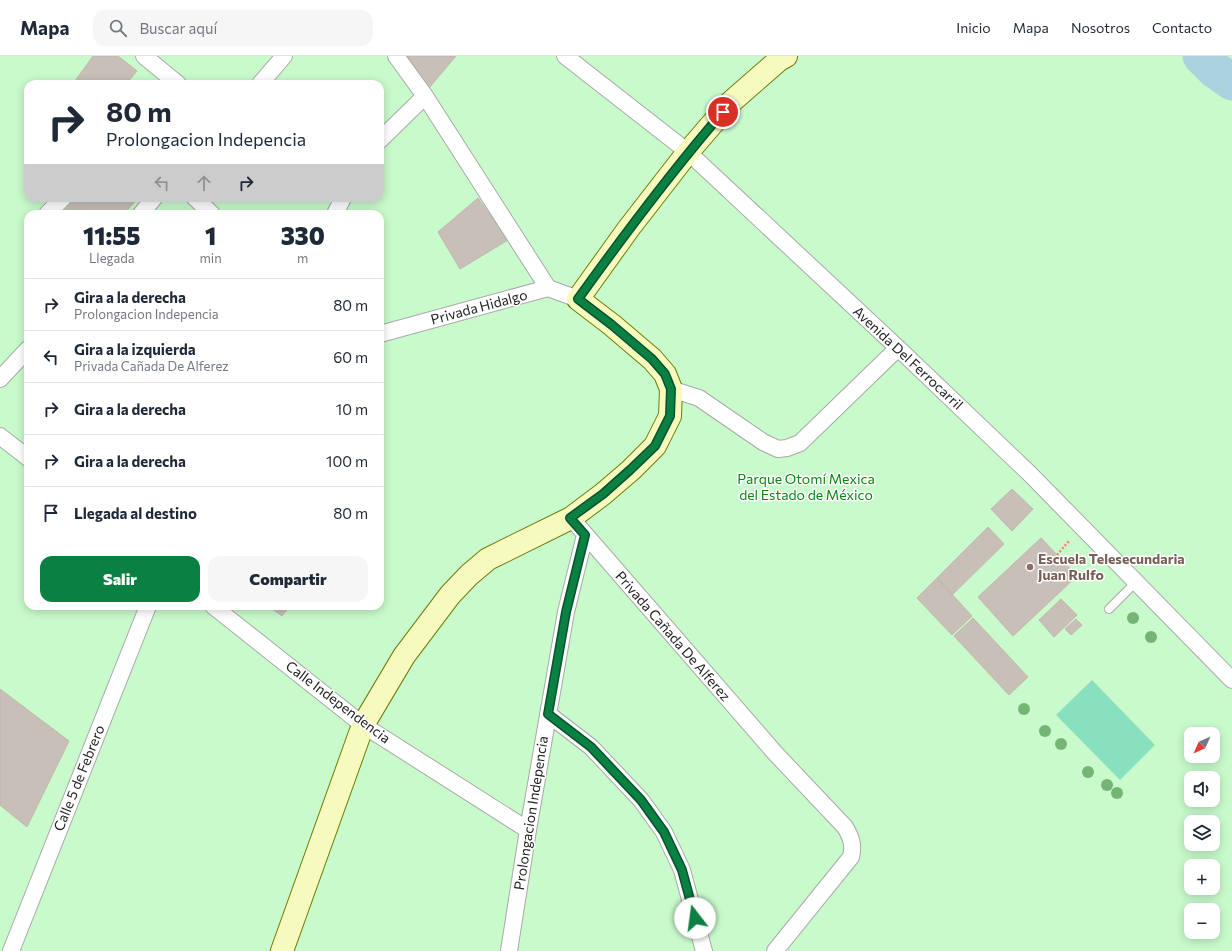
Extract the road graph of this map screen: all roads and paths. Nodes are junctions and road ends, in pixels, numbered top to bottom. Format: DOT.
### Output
graph roads {
  1 [pos="144,56"];
  2 [pos="284,56"];
  3 [pos="396,56"];
  4 [pos="565,56"];
  5 [pos="786,56"];
  6 [pos="173,80"];
  7 [pos="263,80"];
  8 [pos="425,96"];
  9 [pos="384,136"];
  10 [pos="688,152"];
  11 [pos="59,202"];
  12 [pos="151,202"];
  13 [pos="199,202"];
  14 [pos="51,210"];
  15 [pos="144,210"];
  16 [pos="208,210"];
  17 [pos="548,288"];
  18 [pos="578,299"];
  19 [pos="384,333"];
  20 [pos="898,348"];
  21 [pos="24,353"];
  22 [pos="0,379"];
  23 [pos="671,389"];
  24 [pos="0,436"];
  25 [pos="24,455"];
  26 [pos="570,518"];
  27 [pos="585,535"];
  28 [pos="1136,582"];
  29 [pos="1109,609"];
  30 [pos="146,610"];
  31 [pos="219,610"];
  32 [pos="1232,680"];
  33 [pos="548,714"];
  34 [pos="363,725"];
  35 [pos="528,830"];
  36 [pos="11,951"];
  37 [pos="282,951"];
  38 [pos="509,951"];
  39 [pos="704,951"];
  40 [pos="775,951"];
  1 -- 6 [label="street"];
  2 -- 7 [label="street"];
  3 -- 8 [label="street"];
  4 -- 10 [label="street, Avenida Del Ferrocarril"];
  5 -- 10 [label="main road"];
  8 -- 9 [label="street"];
  8 -- 17 [label="street"];
  10 -- 18 [label="main road"];
  10 -- 20 [label="street, Avenida Del Ferrocarril"];
  11 -- 14 [label="street"];
  12 -- 15 [label="street"];
  13 -- 16 [label="street"];
  17 -- 18 [label="street"];
  17 -- 19 [label="street, Privada Hidalgo"];
  18 -- 23 [label="main road"];
  20 -- 23 [label="street"];
  20 -- 28 [label="street, Avenida Del Ferrocarril"];
  21 -- 22 [label="street"];
  23 -- 26 [label="main road"];
  24 -- 25 [label="street"];
  26 -- 27 [label="street, Privada Cañada De Alferez"];
  26 -- 34 [label="main road"];
  27 -- 33 [label="street, Prolongacion Indepencia"];
  27 -- 40 [label="street, Privada Cañada De Alferez"];
  28 -- 29 [label="lane"];
  28 -- 32 [label="street, Avenida Del Ferrocarril"];
  30 -- 36 [label="street, Calle 5 de Febrero"];
  31 -- 34 [label="street, Calle Independencia"];
  33 -- 35 [label="street, Prolongacion Indepencia"];
  33 -- 39 [label="street"];
  34 -- 35 [label="street, Calle Independencia"];
  34 -- 37 [label="main road"];
  35 -- 38 [label="street, Prolongacion Indepencia"];
}
